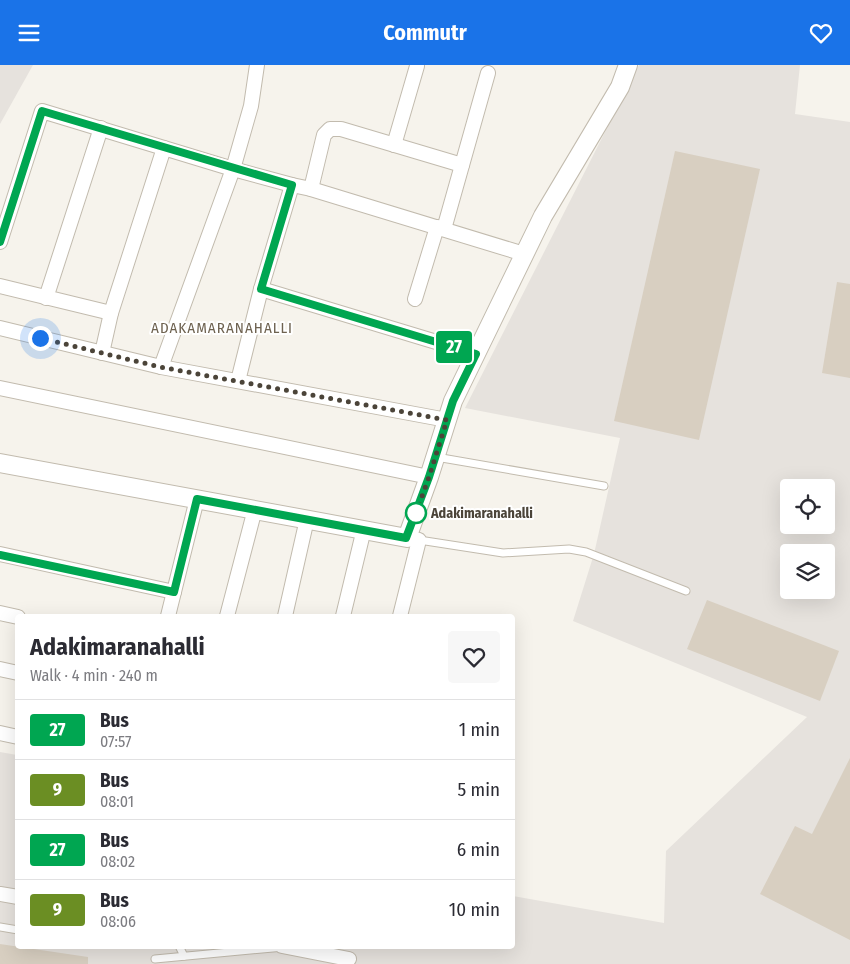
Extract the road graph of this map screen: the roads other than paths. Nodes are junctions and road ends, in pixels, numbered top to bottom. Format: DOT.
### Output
graph roads {
  1 [pos="256,65"];
  2 [pos="628,65"];
  3 [pos="417,66"];
  4 [pos="488,73"];
  5 [pos="101,128"];
  6 [pos="394,145"];
  7 [pos="164,147"];
  8 [pos="462,165"];
  9 [pos="233,169"];
  10 [pos="292,185"];
  11 [pos="311,189"];
  12 [pos="440,228"];
  13 [pos="0,242"];
  14 [pos="524,254"];
  15 [pos="0,286"];
  16 [pos="261,289"];
  17 [pos="46,298"];
  18 [pos="415,299"];
  19 [pos="111,313"];
  20 [pos="0,328"];
  21 [pos="102,353"];
  22 [pos="476,354"];
  23 [pos="160,367"];
  24 [pos="238,381"];
  25 [pos="0,388"];
  26 [pos="447,420"];
  27 [pos="436,457"];
  28 [pos="0,463"];
  29 [pos="429,477"];
  30 [pos="604,486"];
  31 [pos="197,499"];
  32 [pos="255,509"];
  33 [pos="306,519"];
  34 [pos="364,529"];
  35 [pos="413,539"];
  36 [pos="0,555"];
  37 [pos="686,591"];
  38 [pos="174,592"];
  39 [pos="0,613"];
  40 [pos="168,614"];
  41 [pos="228,614"];
  42 [pos="285,614"];
  43 [pos="343,614"];
  44 [pos="400,614"];
  45 [pos="15,616"];
  46 [pos="0,669"];
  47 [pos="15,672"];
  48 [pos="0,733"];
  49 [pos="15,736"];
  50 [pos="0,894"];
  51 [pos="15,896"];
  52 [pos="0,927"];
  53 [pos="15,930"];
  54 [pos="180,949"];
  55 [pos="263,949"];
  56 [pos="299,949"];
  57 [pos="184,956"];
  58 [pos="350,956"];
  59 [pos="155,959"];
  1 -- 9 [label="street"];
  2 -- 14 [label="street"];
  3 -- 6 [label="street"];
  4 -- 8 [label="street"];
  5 -- 7 [label="street"];
  5 -- 13 [label="street"];
  5 -- 17 [label="street"];
  6 -- 8 [label="street"];
  6 -- 11 [label="street"];
  7 -- 9 [label="street"];
  7 -- 19 [label="street"];
  8 -- 12 [label="street"];
  9 -- 10 [label="street"];
  9 -- 23 [label="street"];
  10 -- 11 [label="street"];
  10 -- 16 [label="street"];
  11 -- 12 [label="street"];
  12 -- 14 [label="street"];
  12 -- 18 [label="street"];
  14 -- 22 [label="street"];
  15 -- 17 [label="street"];
  16 -- 22 [label="street"];
  16 -- 24 [label="street"];
  17 -- 19 [label="street"];
  19 -- 21 [label="street"];
  20 -- 21 [label="street"];
  21 -- 23 [label="street"];
  22 -- 26 [label="street"];
  23 -- 24 [label="street"];
  24 -- 26 [label="street"];
  25 -- 29 [label="street"];
  26 -- 27 [label="street"];
  27 -- 29 [label="street"];
  27 -- 30 [label="lane"];
  28 -- 31 [label="street"];
  29 -- 35 [label="street"];
  31 -- 32 [label="street"];
  31 -- 38 [label="street"];
  32 -- 33 [label="street"];
  32 -- 41 [label="street"];
  33 -- 34 [label="street"];
  33 -- 42 [label="street"];
  34 -- 35 [label="street"];
  34 -- 43 [label="street"];
  35 -- 37 [label="lane"];
  35 -- 44 [label="street"];
  36 -- 38 [label="street"];
  38 -- 40 [label="street"];
  39 -- 45 [label="street"];
  46 -- 47 [label="street"];
  48 -- 49 [label="street"];
  50 -- 51 [label="street"];
  52 -- 53 [label="lane"];
  54 -- 57 [label="lane"];
  55 -- 57 [label="lane"];
  56 -- 58 [label="street"];
  57 -- 59 [label="lane"];
}
